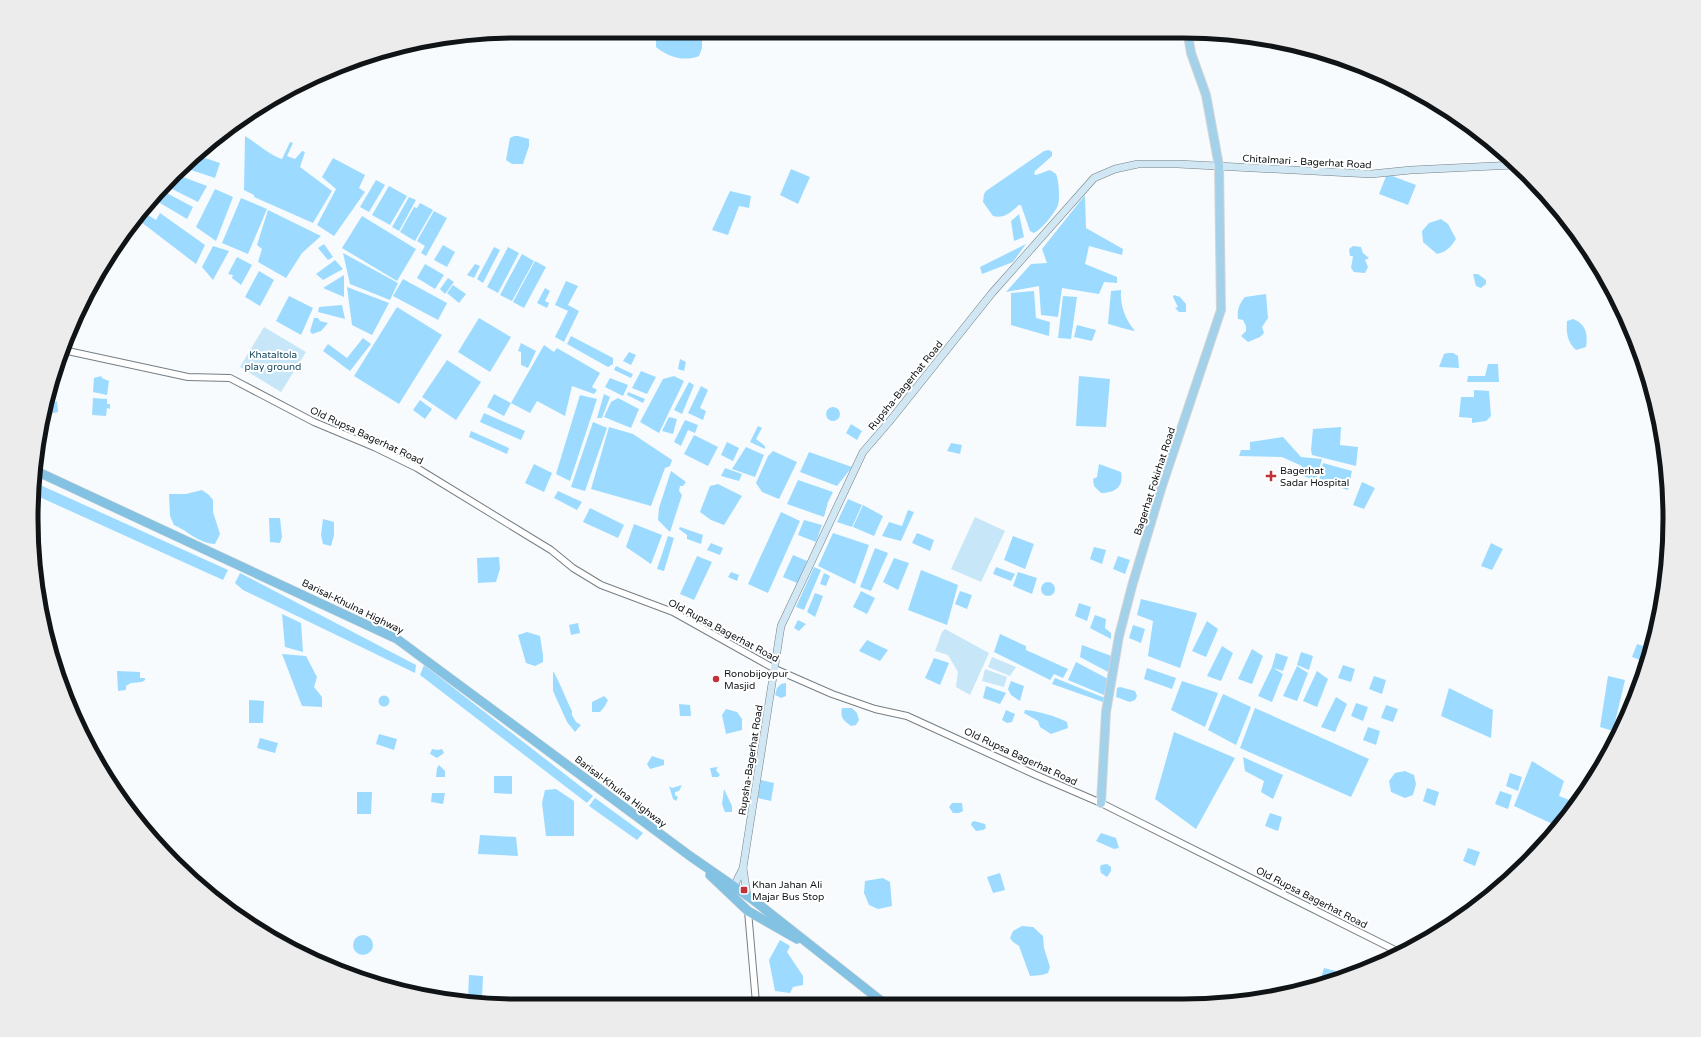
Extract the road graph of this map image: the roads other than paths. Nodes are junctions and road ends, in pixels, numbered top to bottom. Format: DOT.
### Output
graph roads {
  1 [pos="1189,38"];
  2 [pos="1508,165"];
  3 [pos="1219,166"];
  4 [pos="69,351"];
  5 [pos="40,473"];
  6 [pos="775,669"];
  7 [pos="1101,803"];
  8 [pos="690,856"];
  9 [pos="743,868"];
  10 [pos="734,886"];
  11 [pos="749,897"];
  12 [pos="761,906"];
  13 [pos="747,910"];
  14 [pos="757,917"];
  15 [pos="1394,949"];
  16 [pos="826,956"];
  17 [pos="756,999"];
  18 [pos="879,999"];
  1 -- 3 [label="main road"];
  2 -- 3 [label="main road, Chitalmari - Bagerhat Road"];
  3 -- 6 [label="main road, Rupsha-Bagerhat Road"];
  3 -- 7 [label="main road, Bagerhat Fokirhat Road"];
  4 -- 6 [label="street, Old Rupsa Bagerhat Road"];
  5 -- 8 [label="highway, Barisal-Khulna Highway"];
  6 -- 7 [label="street, Old Rupsa Bagerhat Road"];
  6 -- 9 [label="main road, Rupsha-Bagerhat Road"];
  7 -- 15 [label="street, Old Rupsa Bagerhat Road"];
  8 -- 10 [label="highway, Barisal-Khulna Highway"];
  8 -- 13 [label="highway, Barisal-Khulna Highway"];
  9 -- 10 [label="main road"];
  9 -- 11 [label="main road, Rupsha-Bagerhat Road"];
  10 -- 11 [label="highway, Barisal-Khulna Highway"];
  11 -- 12 [label="highway, Barisal-Khulna Highway"];
  11 -- 13 [label="highway"];
  12 -- 14 [label="highway"];
  12 -- 16 [label="highway, Barisal-Khulna Highway"];
  13 -- 14 [label="highway, Barisal-Khulna Highway"];
  13 -- 17 [label="street"];
  14 -- 16 [label="highway, Barisal-Khulna Highway"];
  16 -- 18 [label="highway, Barisal-Khulna Highway"];
}
